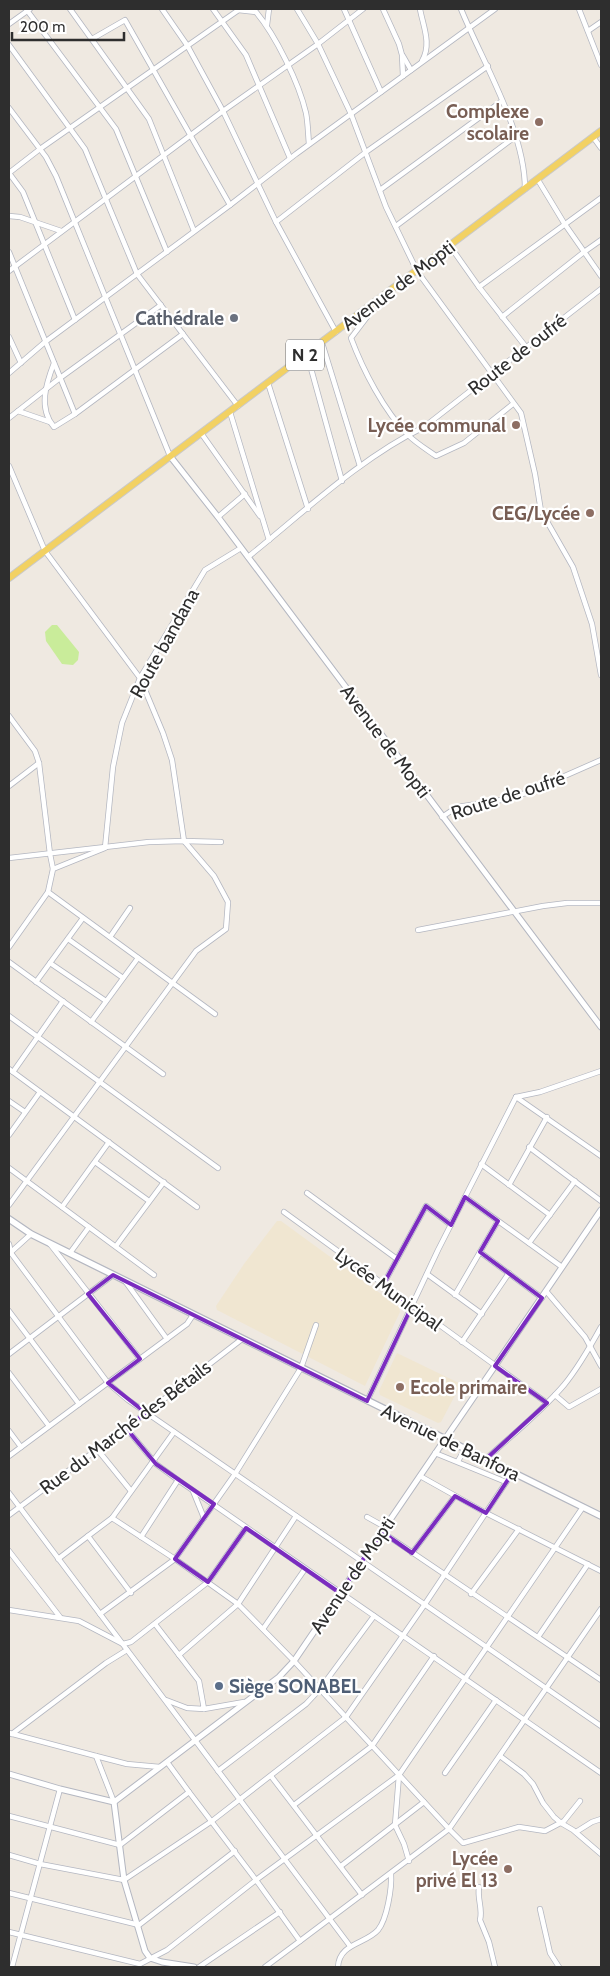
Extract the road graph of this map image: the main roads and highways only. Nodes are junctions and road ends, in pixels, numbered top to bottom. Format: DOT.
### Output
graph roads {
  1 [pos="601,131"];
  2 [pos="9,578"];
  3 [pos="9,1219"];
  4 [pos="601,1516"];
  1 -- 2 [label="main road, Avenue de Mopti / N 2"];
  3 -- 4 [label="main road, Avenue de Banfora"];
}
